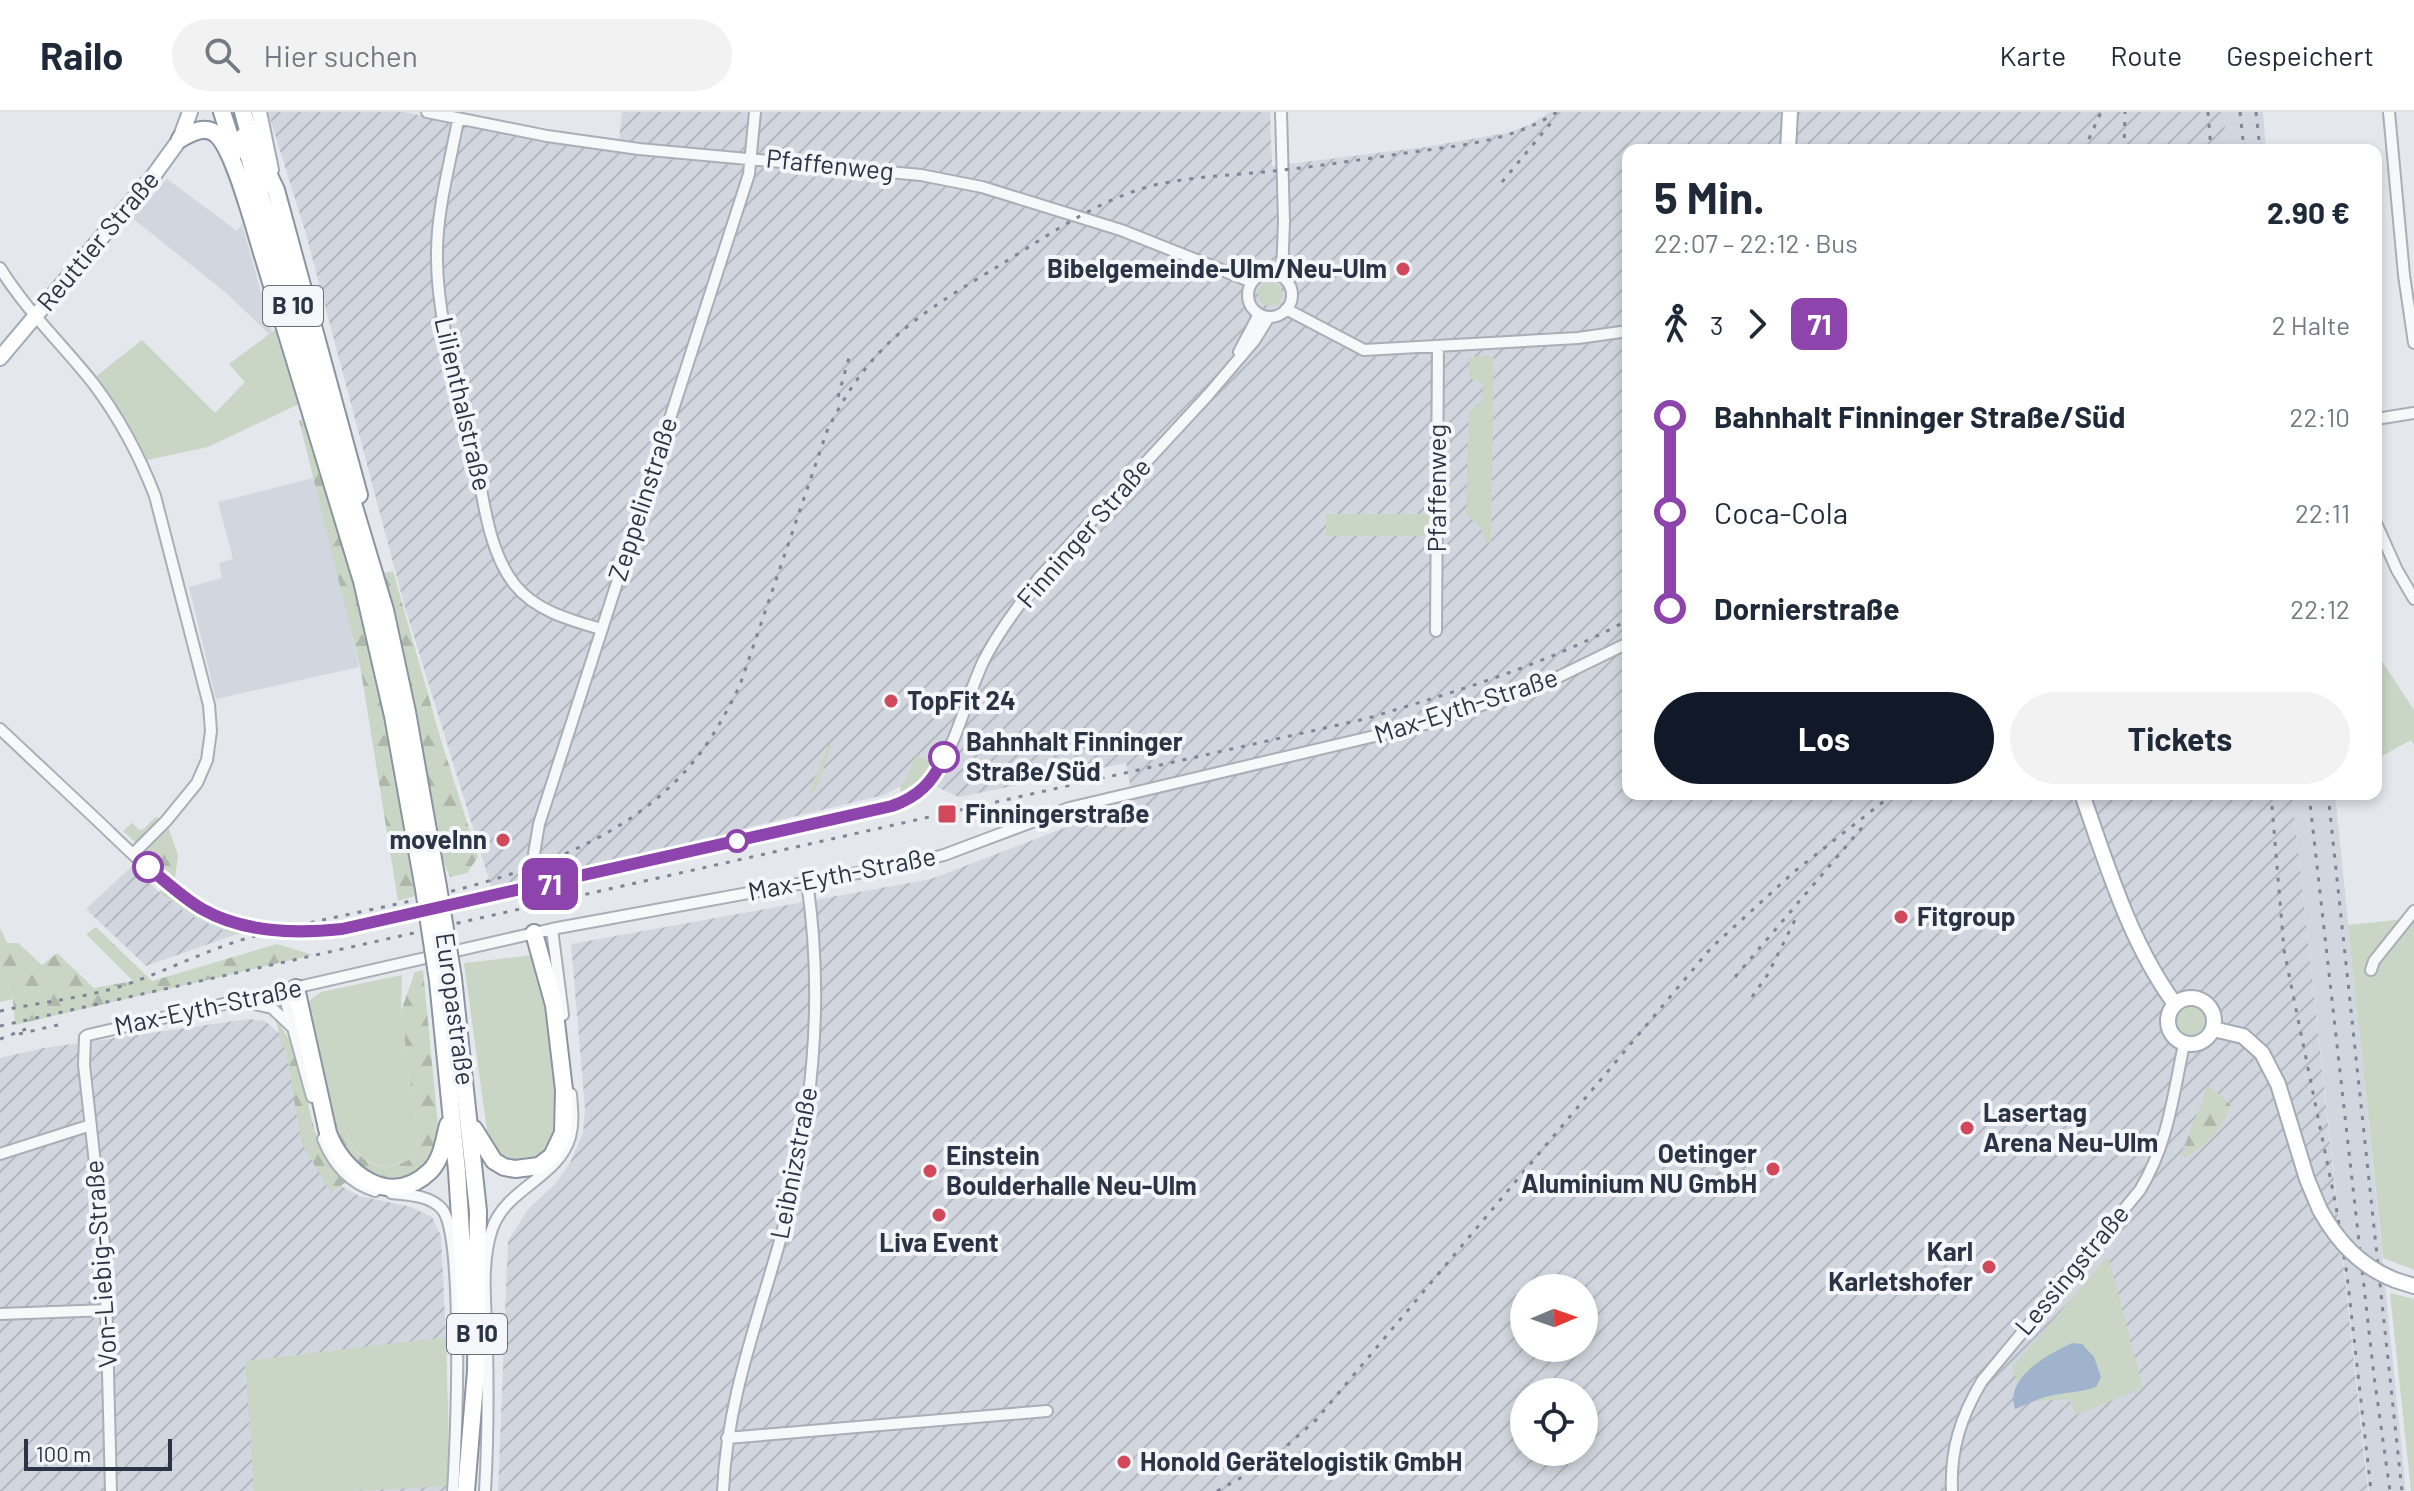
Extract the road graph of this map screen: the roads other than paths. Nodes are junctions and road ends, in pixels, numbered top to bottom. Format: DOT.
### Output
graph roads {
  1 [pos="222,112"];
  2 [pos="243,112"];
  3 [pos="259,112"];
  4 [pos="427,112"];
  5 [pos="755,112"];
  6 [pos="1281,112"];
  7 [pos="1790,112"];
  8 [pos="2389,112"];
  9 [pos="191,114"];
  10 [pos="458,120"];
  11 [pos="243,137"];
  12 [pos="180,139"];
  13 [pos="1788,144"];
  14 [pos="752,157"];
  15 [pos="239,181"];
  16 [pos="276,190"];
  17 [pos="0,268"];
  18 [pos="1280,276"];
  19 [pos="1251,285"];
  20 [pos="1288,306"];
  21 [pos="35,315"];
  22 [pos="1264,316"];
  23 [pos="1622,332"];
  24 [pos="2414,343"];
  25 [pos="1438,346"];
  26 [pos="0,358"];
  27 [pos="2414,413"];
  28 [pos="2382,418"];
  29 [pos="342,476"];
  30 [pos="2382,536"];
  31 [pos="361,578"];
  32 [pos="2414,599"];
  33 [pos="385,610"];
  34 [pos="601,629"];
  35 [pos="1436,631"];
  36 [pos="1622,646"];
  37 [pos="0,729"];
  38 [pos="2084,800"];
  39 [pos="133,854"];
  40 [pos="807,882"];
  41 [pos="542,886"];
  42 [pos="431,888"];
  43 [pos="2414,911"];
  44 [pos="552,929"];
  45 [pos="534,933"];
  46 [pos="2371,970"];
  47 [pos="446,980"];
  48 [pos="290,989"];
  49 [pos="236,1000"];
  50 [pos="2175,1004"];
  51 [pos="2213,1029"];
  52 [pos="296,1032"];
  53 [pos="85,1037"];
  54 [pos="2184,1044"];
  55 [pos="452,1107"];
  56 [pos="469,1120"];
  57 [pos="91,1125"];
  58 [pos="0,1154"];
  59 [pos="459,1197"];
  60 [pos="478,1211"];
  61 [pos="2414,1286"];
  62 [pos="456,1287"];
  63 [pos="486,1289"];
  64 [pos="108,1310"];
  65 [pos="0,1314"];
  66 [pos="1047,1411"];
  67 [pos="727,1438"];
  68 [pos="468,1457"];
  69 [pos="111,1491"];
  70 [pos="453,1491"];
  71 [pos="466,1491"];
  72 [pos="485,1491"];
  73 [pos="723,1491"];
  74 [pos="1952,1491"];
  1 -- 15 [label="highway"];
  2 -- 16 [label="highway"];
  3 -- 16 [label="main road"];
  4 -- 10 [label="street, Pfaffenweg"];
  5 -- 14 [label="street, Zeppelinstraße"];
  6 -- 18 [label="street"];
  7 -- 13 [label="main road"];
  8 -- 24 [label="street"];
  9 -- 12 [label="main road, Reuttier Straße"];
  10 -- 14 [label="street, Pfaffenweg"];
  10 -- 34 [label="street, Lilienthalstraße"];
  11 -- 29 [label="highway, Europastraße / B 10"];
  12 -- 15 [label="highway"];
  12 -- 21 [label="main road, Reuttier Straße"];
  14 -- 19 [label="street, Pfaffenweg"];
  14 -- 34 [label="street, Zeppelinstraße"];
  15 -- 31 [label="highway"];
  16 -- 33 [label="highway"];
  17 -- 21 [label="street"];
  18 -- 19 [label="street"];
  18 -- 20 [label="street"];
  19 -- 22 [label="street"];
  20 -- 22 [label="street, Finninger Straße"];
  20 -- 25 [label="street"];
  21 -- 26 [label="main road, Reuttier Straße"];
  21 -- 39 [label="street"];
  22 -- 41 [label="street, Finninger Straße"];
  23 -- 25 [label="street"];
  25 -- 35 [label="street, Pfaffenweg"];
  27 -- 28 [label="street"];
  29 -- 31 [label="highway, Europastraße / B 10"];
  29 -- 33 [label="highway, Europastraße / B 10"];
  30 -- 32 [label="street"];
  31 -- 42 [label="highway, Europastraße / B 10"];
  33 -- 42 [label="highway, Europastraße / B 10"];
  34 -- 41 [label="street, Zeppelinstraße"];
  36 -- 40 [label="street, Max-Eyth-Straße"];
  37 -- 39 [label="street"];
  38 -- 50 [label="main road"];
  39 -- 41 [label="street"];
  40 -- 44 [label="street, Max-Eyth-Straße"];
  40 -- 67 [label="street, Leibnizstraße"];
  42 -- 47 [label="highway, Europastraße / B 10, bridge"];
  43 -- 46 [label="street"];
  44 -- 45 [label="street, Max-Eyth-Straße"];
  44 -- 63 [label="street"];
  45 -- 48 [label="street, Max-Eyth-Straße"];
  45 -- 56 [label="highway"];
  47 -- 55 [label="highway, Europastraße / B 10"];
  47 -- 56 [label="highway, Europastraße / B 10"];
  48 -- 49 [label="street, Max-Eyth-Straße"];
  48 -- 52 [label="street"];
  48 -- 55 [label="highway"];
  49 -- 52 [label="street"];
  49 -- 53 [label="street, Max-Eyth-Straße"];
  50 -- 51 [label="main road"];
  50 -- 54 [label="main road"];
  51 -- 54 [label="main road"];
  51 -- 61 [label="main road, bridge"];
  52 -- 62 [label="street"];
  53 -- 57 [label="street, Von-Liebig-Straße"];
  54 -- 74 [label="street, Lessingstraße"];
  55 -- 59 [label="highway, Europastraße / B 10"];
  56 -- 60 [label="highway, Europastraße / B 10"];
  57 -- 58 [label="street"];
  57 -- 64 [label="street, Von-Liebig-Straße"];
  59 -- 62 [label="highway"];
  59 -- 68 [label="highway, Europastraße / B 10"];
  60 -- 63 [label="highway, B 10"];
  60 -- 68 [label="highway, Europastraße / B 10"];
  62 -- 70 [label="street"];
  63 -- 72 [label="street, B 10"];
  64 -- 65 [label="street"];
  64 -- 69 [label="street, Von-Liebig-Straße"];
  66 -- 67 [label="street"];
  67 -- 73 [label="street, Leibnizstraße"];
  68 -- 71 [label="highway, Europastraße / B 10"];
}
